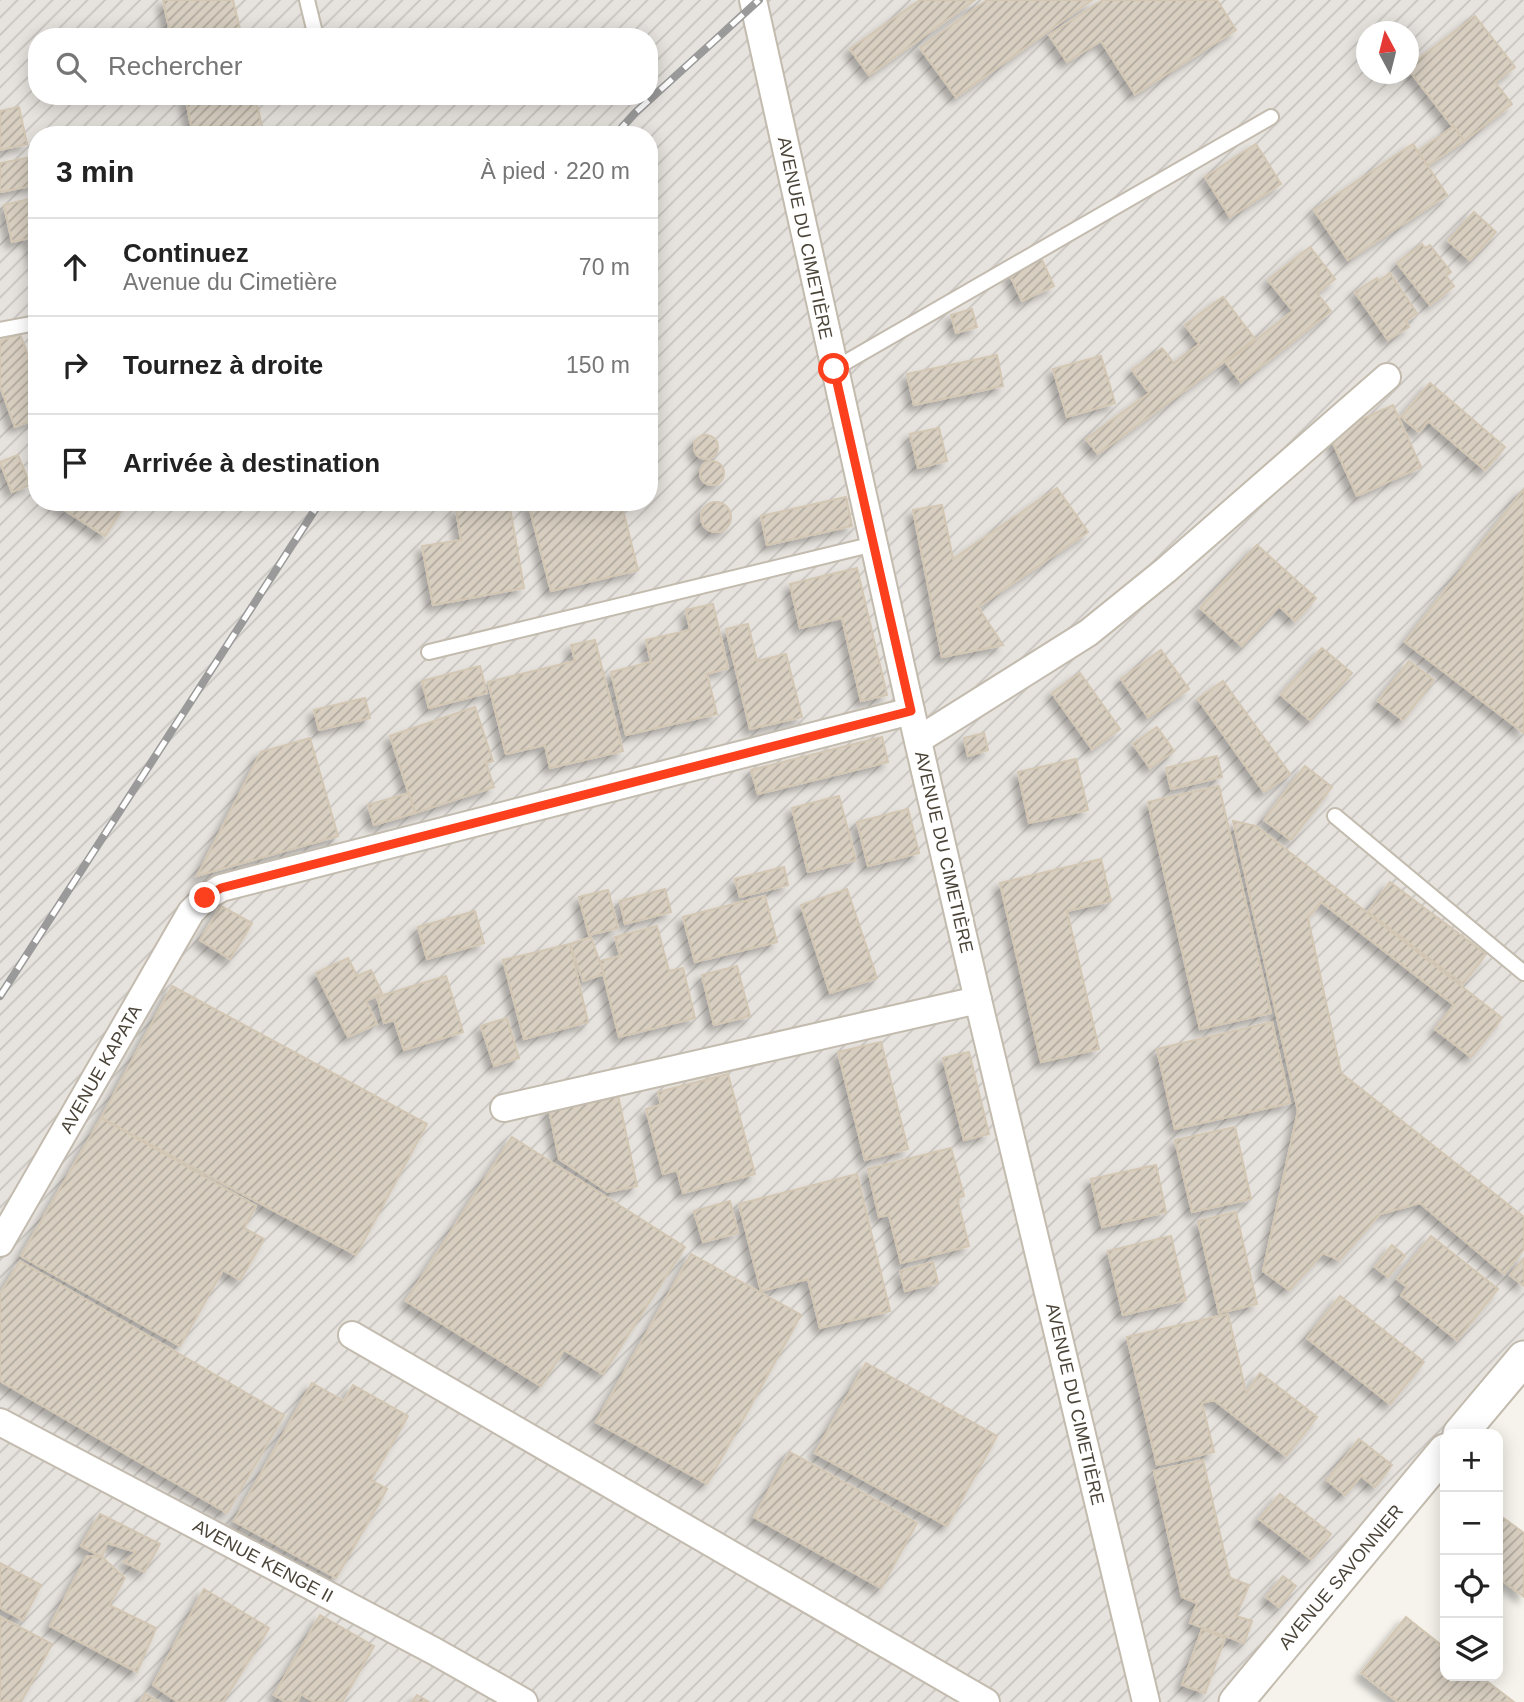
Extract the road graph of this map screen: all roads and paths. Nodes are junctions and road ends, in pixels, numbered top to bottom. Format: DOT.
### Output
graph roads {
  1 [pos="307,0"];
  2 [pos="753,0"];
  3 [pos="314,28"];
  4 [pos="1270,117"];
  5 [pos="28,325"];
  6 [pos="0,330"];
  7 [pos="834,369"];
  8 [pos="1387,377"];
  9 [pos="873,544"];
  10 [pos="429,652"];
  11 [pos="911,711"];
  12 [pos="918,740"];
  13 [pos="1335,816"];
  14 [pos="1524,973"];
  15 [pos="978,1000"];
  16 [pos="505,1108"];
  17 [pos="0,1243"];
  18 [pos="352,1335"];
  19 [pos="1524,1358"];
  20 [pos="0,1422"];
  21 [pos="1464,1429"];
  22 [pos="1440,1457"];
  23 [pos="524,1702"];
  24 [pos="986,1702"];
  25 [pos="1146,1702"];
  26 [pos="1236,1702"];
  1 -- 3 [label="lane"];
  2 -- 7 [label="street, AVENUE DU CIMETIÈRE"];
  4 -- 7 [label="lane"];
  5 -- 6 [label="lane"];
  7 -- 9 [label="street, AVENUE DU CIMETIÈRE"];
  8 -- 12 [label="street"];
  9 -- 10 [label="lane"];
  9 -- 11 [label="street, AVENUE DU CIMETIÈRE"];
  11 -- 12 [label="street, AVENUE DU CIMETIÈRE"];
  11 -- 17 [label="street, AVENUE KAPATA"];
  12 -- 15 [label="street, AVENUE DU CIMETIÈRE"];
  13 -- 14 [label="lane"];
  15 -- 16 [label="street"];
  15 -- 25 [label="street, AVENUE DU CIMETIÈRE"];
  18 -- 24 [label="street"];
  19 -- 21 [label="street"];
  20 -- 23 [label="street, AVENUE KENGE II"];
  22 -- 26 [label="street, AVENUE SAVONNIER"];
}
